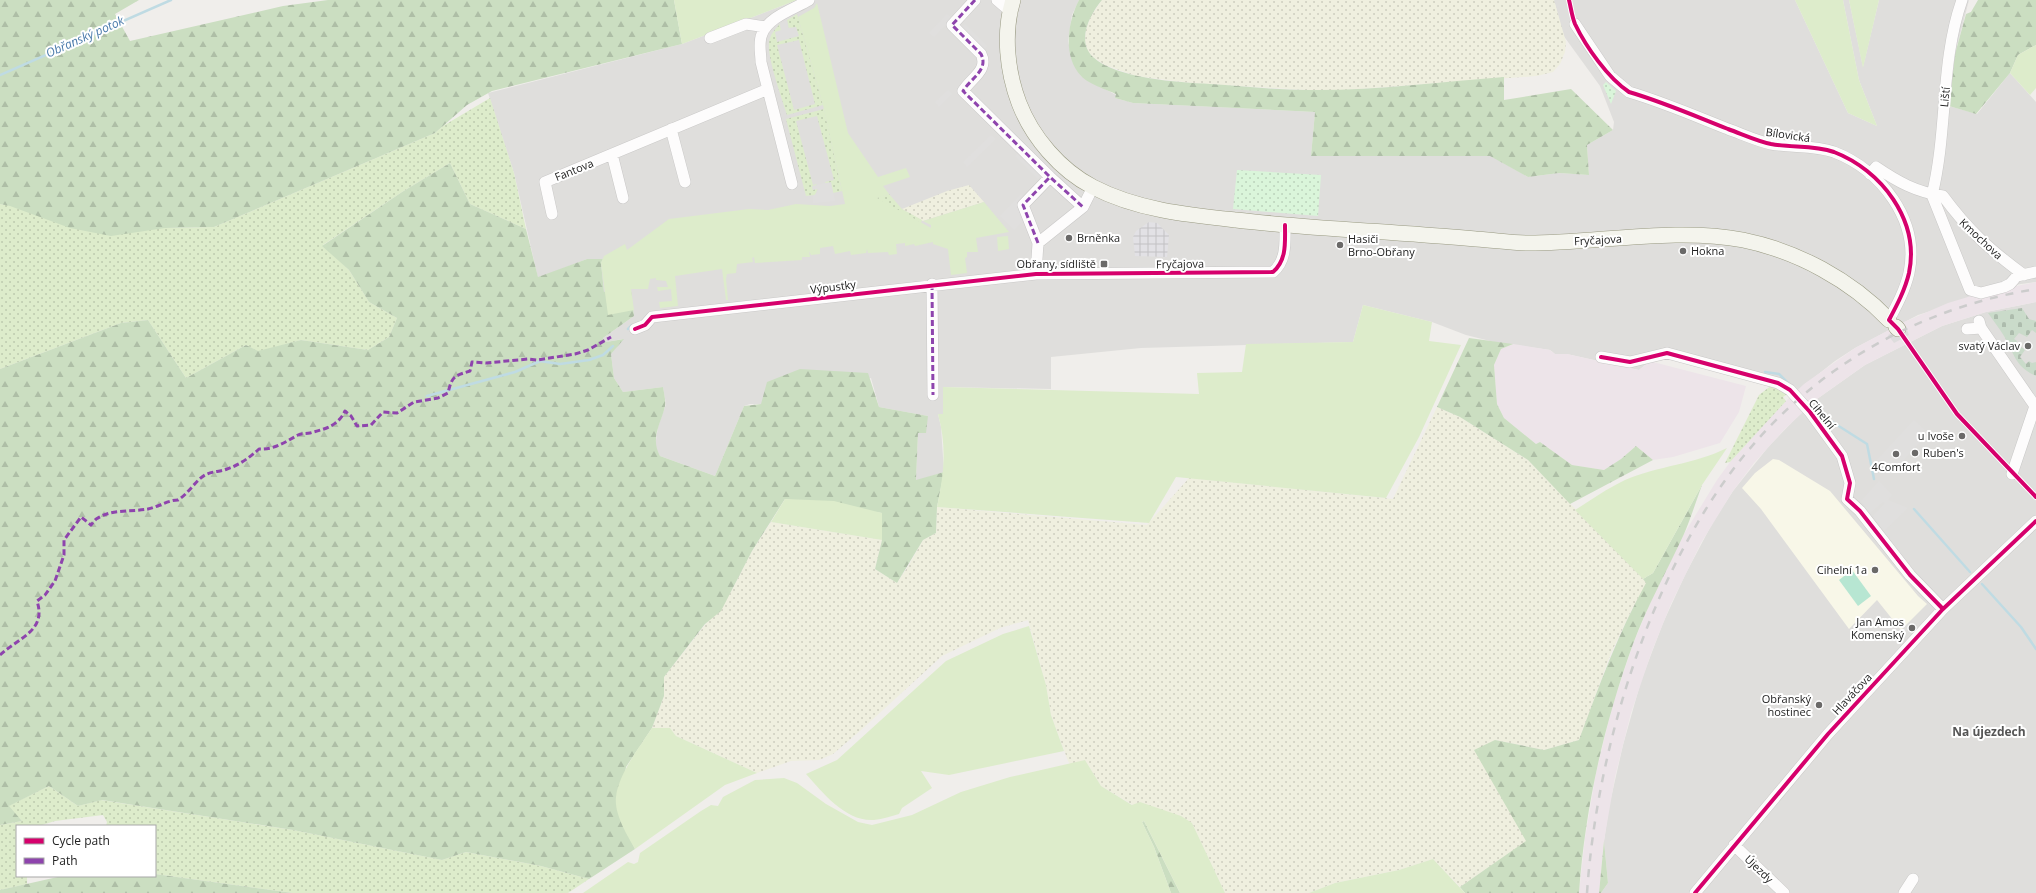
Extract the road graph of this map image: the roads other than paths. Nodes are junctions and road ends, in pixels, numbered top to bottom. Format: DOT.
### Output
graph roads {
  1 [pos="809,0"];
  2 [pos="975,0"];
  3 [pos="997,0"];
  4 [pos="1962,0"];
  5 [pos="1012,5"];
  6 [pos="1575,24"];
  7 [pos="766,27"];
  8 [pos="710,38"];
  9 [pos="768,89"];
  10 [pos="671,129"];
  11 [pos="612,154"];
  12 [pos="1870,174"];
  13 [pos="1050,177"];
  14 [pos="685,182"];
  15 [pos="792,184"];
  16 [pos="1093,187"];
  17 [pos="1932,195"];
  18 [pos="623,198"];
  19 [pos="1083,207"];
  20 [pos="552,214"];
  21 [pos="1285,225"];
  22 [pos="1038,243"];
  23 [pos="2036,272"];
  24 [pos="1036,274"];
  25 [pos="2024,275"];
  26 [pos="932,284"];
  27 [pos="1894,325"];
  28 [pos="635,329"];
  29 [pos="1967,329"];
  30 [pos="1601,357"];
  31 [pos="933,395"];
  32 [pos="2036,406"];
  33 [pos="2012,474"];
  34 [pos="2036,521"];
  35 [pos="1943,609"];
  36 [pos="1734,845"];
  37 [pos="1913,879"];
  38 [pos="1695,893"];
  39 [pos="1784,893"];
  40 [pos="1904,893"];
  1 -- 7 [label="street"];
  2 -- 13 [label="street"];
  3 -- 5 [label="street, Fryčajova"];
  4 -- 17 [label="street, Liští"];
  5 -- 16 [label="main road, Fryčajova"];
  6 -- 12 [label="street, Bílovická"];
  7 -- 8 [label="street"];
  7 -- 9 [label="street"];
  9 -- 10 [label="street, Fantova"];
  9 -- 15 [label="street"];
  10 -- 11 [label="street, Fantova"];
  10 -- 14 [label="street"];
  11 -- 18 [label="street"];
  11 -- 20 [label="street, Fantova"];
  12 -- 17 [label="street"];
  12 -- 27 [label="street, Bílovická"];
  13 -- 19 [label="street"];
  13 -- 22 [label="street"];
  16 -- 19 [label="street"];
  16 -- 21 [label="main road, Fryčajova"];
  17 -- 25 [label="street, Kmochova"];
  17 -- 25 [label="street"];
  19 -- 22 [label="street"];
  21 -- 24 [label="street, Fryčajova"];
  21 -- 27 [label="main road, Fryčajova"];
  22 -- 24 [label="street"];
  23 -- 25 [label="street"];
  24 -- 26 [label="street, Výpustky"];
  26 -- 28 [label="street, Výpustky"];
  26 -- 31 [label="street"];
  29 -- 32 [label="street"];
  30 -- 35 [label="street, Cihelní"];
  32 -- 33 [label="street"];
  34 -- 35 [label="street, Hlaváčova"];
  35 -- 36 [label="street, Hlaváčova"];
  36 -- 38 [label="street, Hlaváčova"];
  36 -- 39 [label="street, Újezdy"];
  37 -- 40 [label="street"];
}
